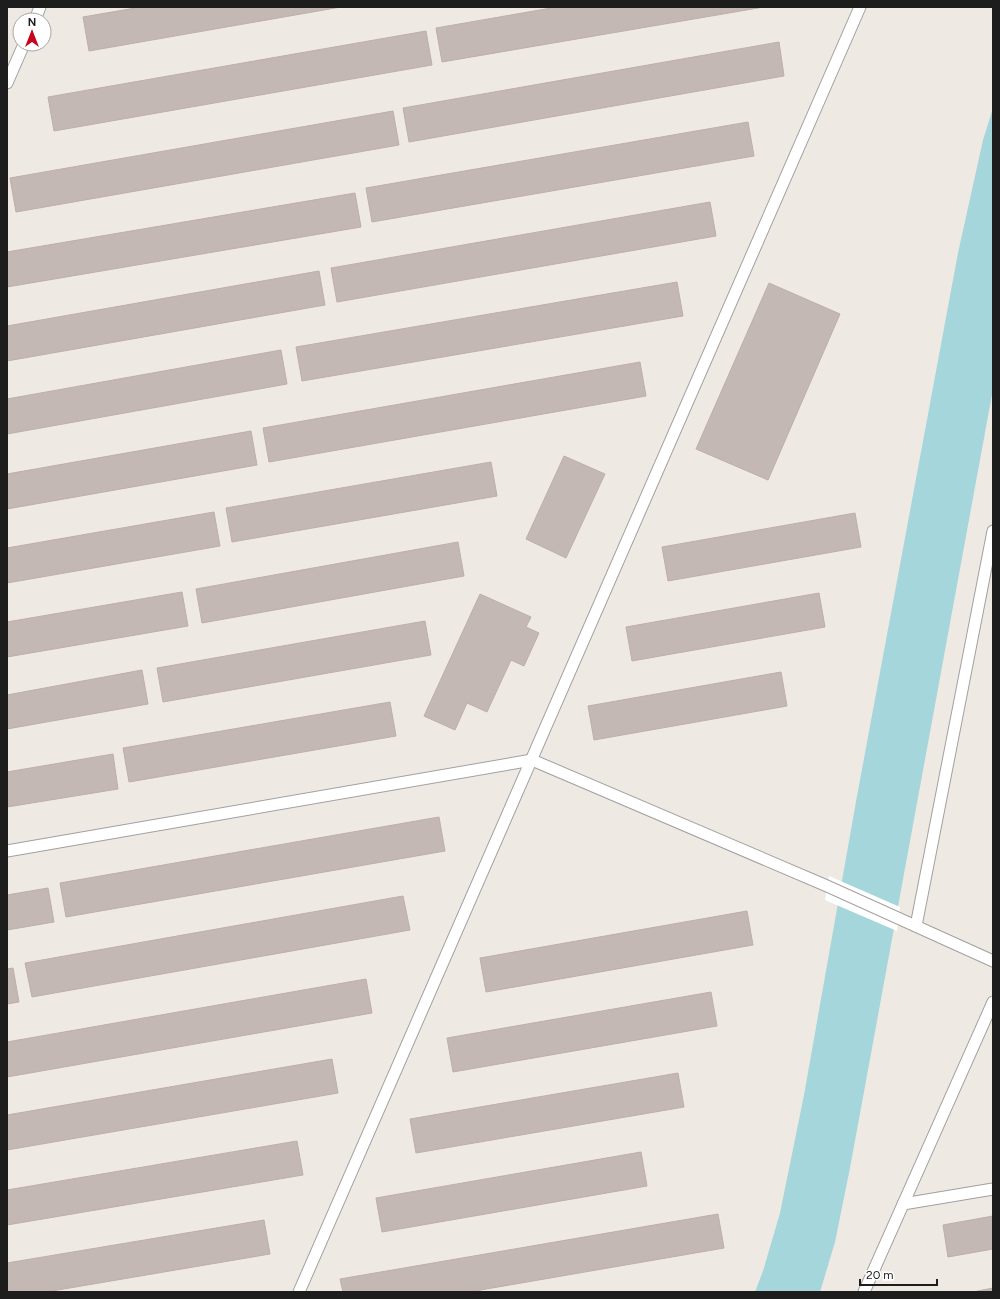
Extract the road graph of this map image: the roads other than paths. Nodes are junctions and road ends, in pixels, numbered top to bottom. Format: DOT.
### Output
graph roads {
  1 [pos="860,7"];
  2 [pos="21,52"];
  3 [pos="7,83"];
  4 [pos="993,531"];
  5 [pos="532,760"];
  6 [pos="7,851"];
  7 [pos="916,926"];
  8 [pos="993,961"];
  9 [pos="993,1002"];
  10 [pos="993,1189"];
  11 [pos="903,1204"];
  12 [pos="299,1292"];
  13 [pos="864,1292"];
  1 -- 5 [label="lane"];
  2 -- 3 [label="lane"];
  4 -- 7 [label="lane"];
  5 -- 6 [label="lane"];
  5 -- 7 [label="lane"];
  5 -- 12 [label="lane"];
  7 -- 8 [label="lane"];
  9 -- 11 [label="lane"];
  10 -- 11 [label="lane"];
  11 -- 13 [label="lane"];
}
